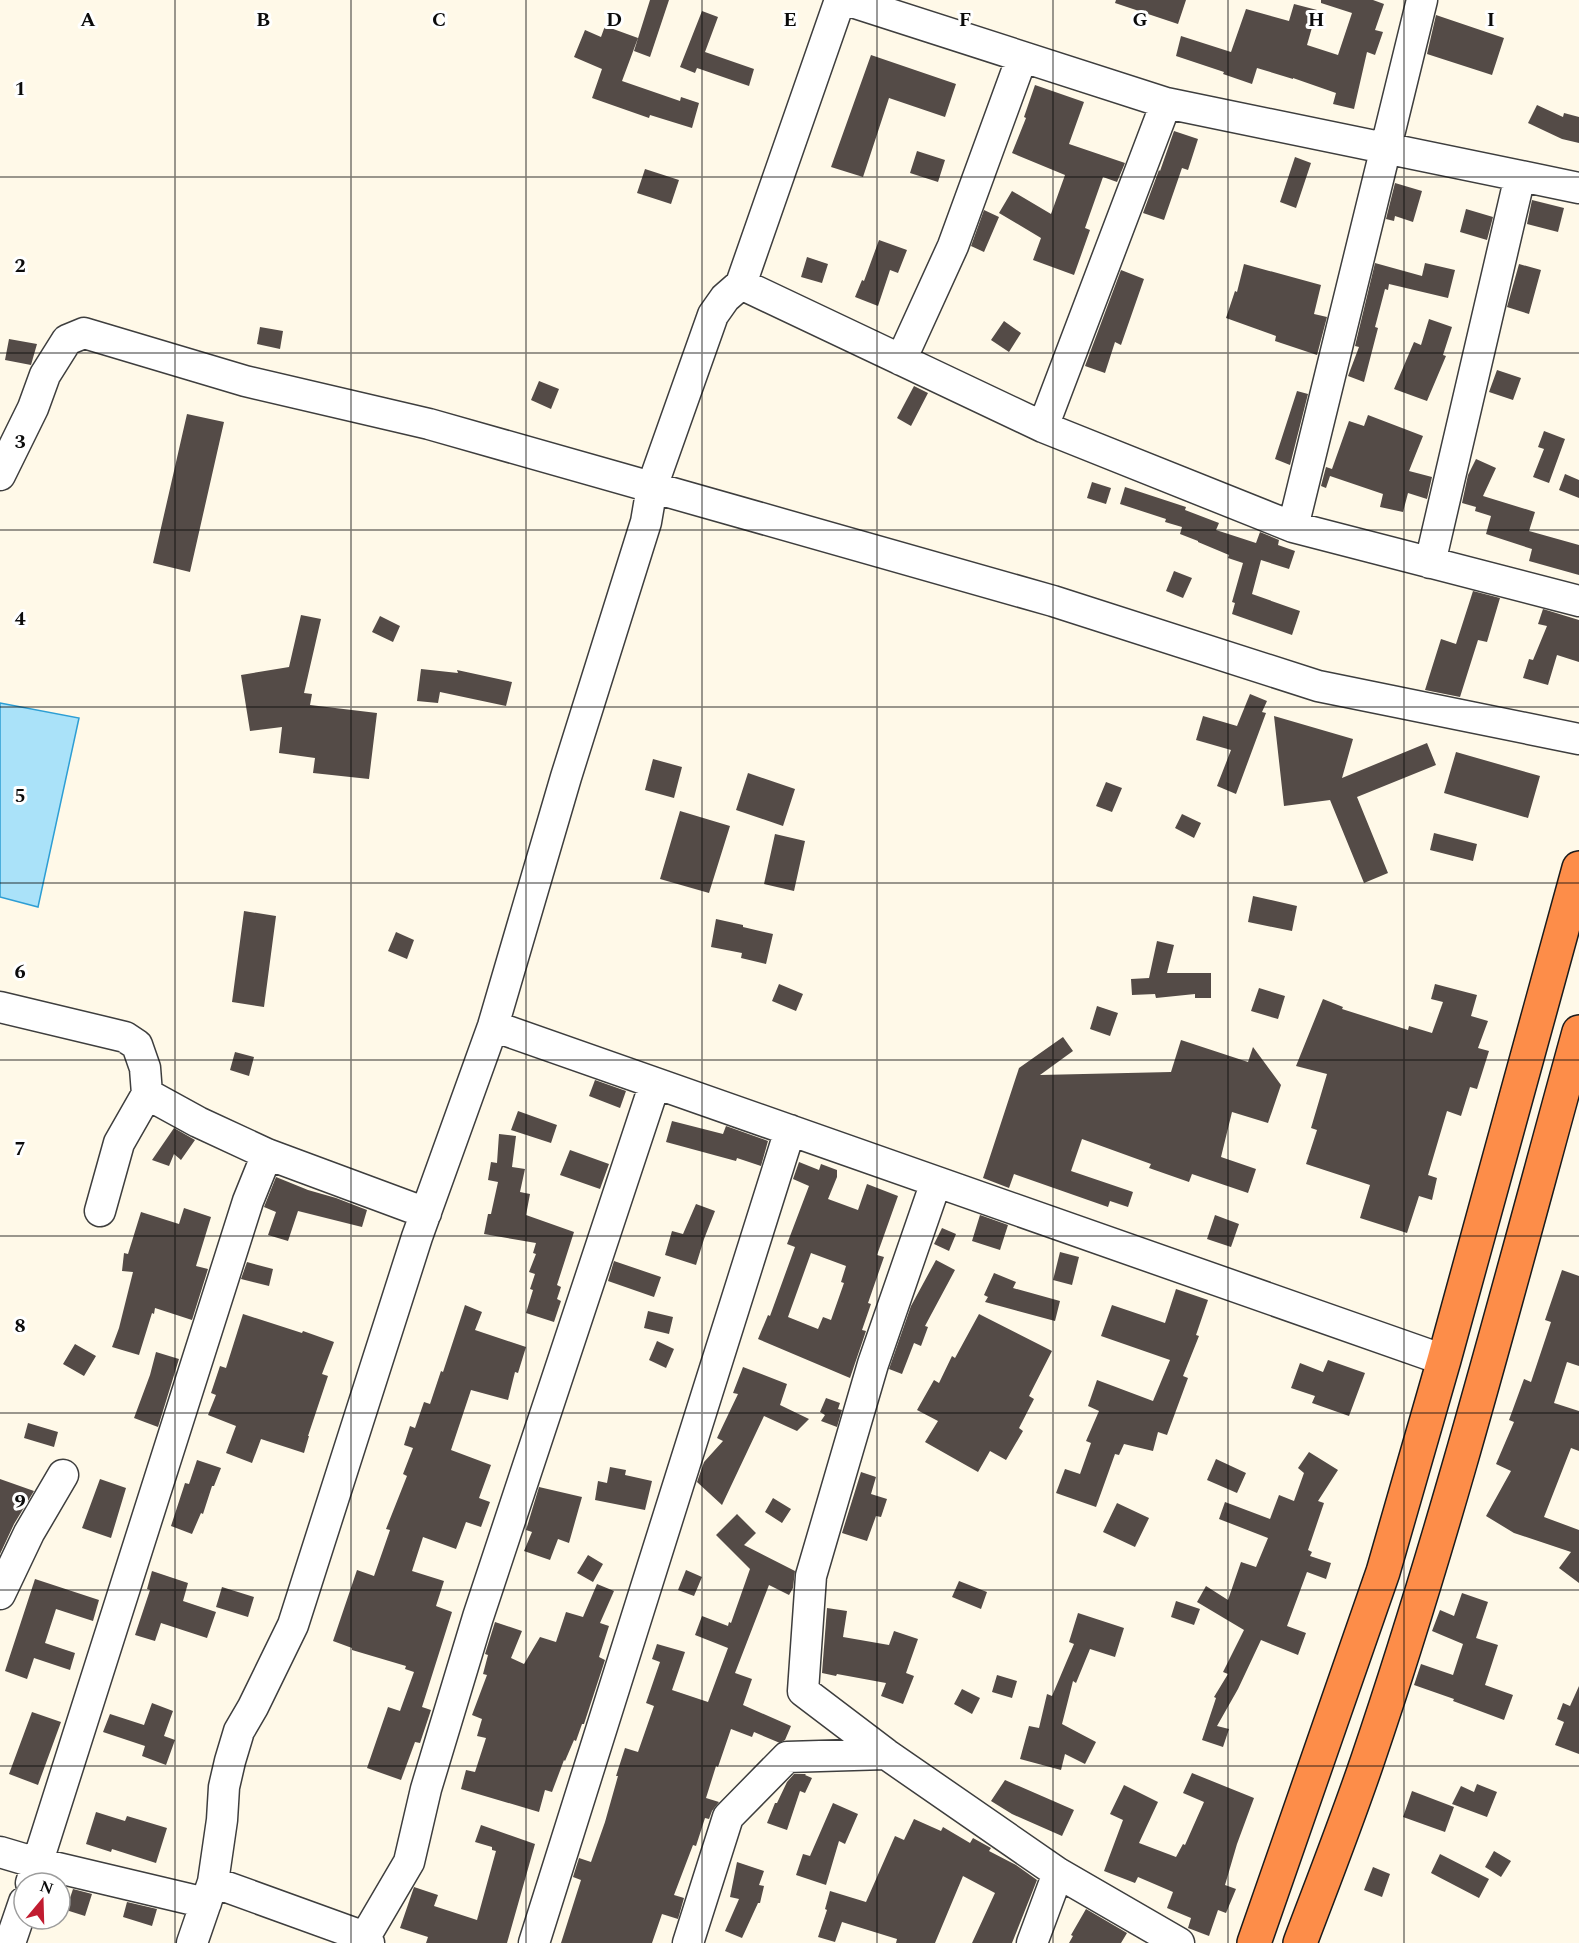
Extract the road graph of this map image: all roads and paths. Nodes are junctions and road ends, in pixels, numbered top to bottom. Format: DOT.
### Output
graph roads {
  1 [pos="840,0"];
  2 [pos="846,0"];
  3 [pos="1422,0"];
  4 [pos="1022,57"];
  5 [pos="1166,103"];
  6 [pos="1386,148"];
  7 [pos="1520,176"];
  8 [pos="1579,188"];
  9 [pos="741,285"];
  10 [pos="901,360"];
  11 [pos="1043,427"];
  12 [pos="0,475"];
  13 [pos="652,487"];
  14 [pos="1293,527"];
  15 [pos="1430,563"];
  16 [pos="1579,601"];
  17 [pos="1579,739"];
  18 [pos="1579,868"];
  19 [pos="0,1007"];
  20 [pos="493,1026"];
  21 [pos="1579,1032"];
  22 [pos="655,1083"];
  23 [pos="147,1094"];
  24 [pos="790,1130"];
  25 [pos="267,1154"];
  26 [pos="936,1182"];
  27 [pos="100,1211"];
  28 [pos="426,1213"];
  29 [pos="1444,1360"];
  30 [pos="63,1475"];
  31 [pos="0,1594"];
  32 [pos="886,1754"];
  33 [pos="0,1852"];
  34 [pos="31,1871"];
  35 [pos="35,1871"];
  36 [pos="1058,1873"];
  37 [pos="72,1877"];
  38 [pos="209,1893"];
  39 [pos="367,1940"];
  40 [pos="192,1943"];
  41 [pos="534,1943"];
  42 [pos="688,1943"];
  43 [pos="1032,1943"];
  44 [pos="1179,1943"];
  45 [pos="1254,1943"];
  46 [pos="1300,1943"];
  1 -- 9 [label="street"];
  2 -- 4 [label="street"];
  3 -- 6 [label="street"];
  4 -- 5 [label="street"];
  4 -- 10 [label="street"];
  5 -- 6 [label="street"];
  5 -- 11 [label="street"];
  6 -- 7 [label="street"];
  6 -- 14 [label="street"];
  7 -- 8 [label="street"];
  7 -- 15 [label="street"];
  9 -- 10 [label="street"];
  9 -- 13 [label="street"];
  10 -- 11 [label="street"];
  11 -- 14 [label="street"];
  12 -- 13 [label="street"];
  13 -- 17 [label="street"];
  13 -- 20 [label="street"];
  14 -- 15 [label="street"];
  15 -- 16 [label="street"];
  18 -- 29 [label="highway"];
  19 -- 23 [label="street"];
  20 -- 22 [label="street"];
  20 -- 28 [label="street"];
  21 -- 46 [label="highway"];
  22 -- 24 [label="street"];
  22 -- 39 [label="street"];
  23 -- 25 [label="street"];
  23 -- 27 [label="street"];
  24 -- 26 [label="street"];
  24 -- 41 [label="street"];
  25 -- 28 [label="street"];
  25 -- 35 [label="street"];
  26 -- 29 [label="street"];
  26 -- 32 [label="street"];
  28 -- 38 [label="street"];
  29 -- 45 [label="highway"];
  30 -- 31 [label="street"];
  32 -- 36 [label="street"];
  32 -- 42 [label="street"];
  33 -- 34 [label="street"];
  36 -- 43 [label="street"];
  36 -- 44 [label="street"];
  37 -- 38 [label="street"];
  38 -- 39 [label="street"];
  38 -- 40 [label="street"];
}
